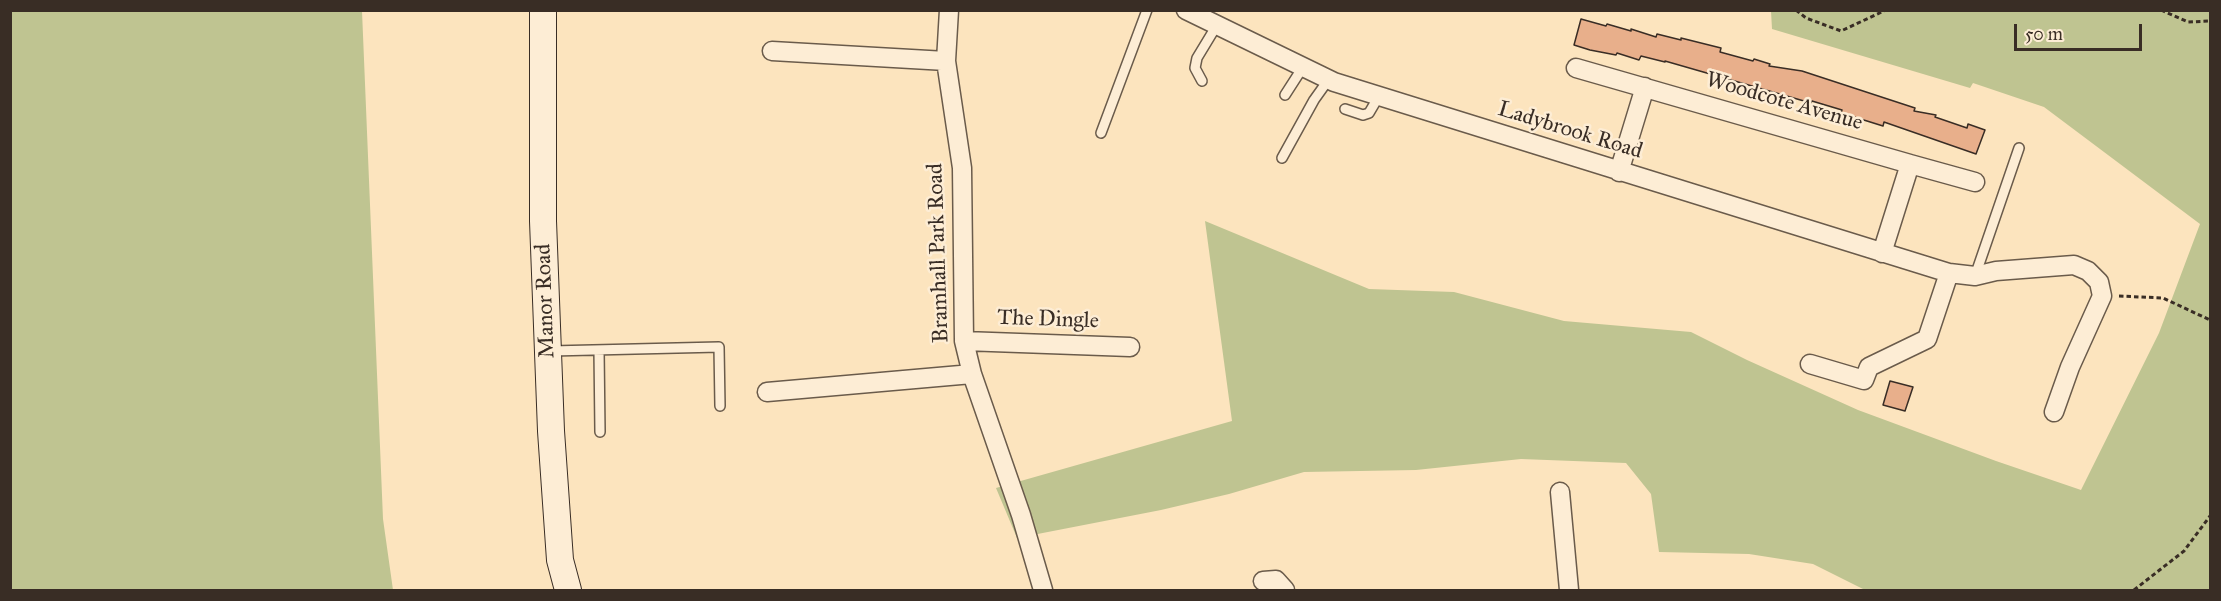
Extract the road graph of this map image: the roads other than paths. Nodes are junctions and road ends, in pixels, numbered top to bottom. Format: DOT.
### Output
graph roads {
  1 [pos="543,10"];
  2 [pos="949,10"];
  3 [pos="1147,10"];
  4 [pos="1186,10"];
  5 [pos="1214,19"];
  6 [pos="772,51"];
  7 [pos="946,61"];
  8 [pos="1302,67"];
  9 [pos="1576,69"];
  10 [pos="1329,79"];
  11 [pos="1202,81"];
  12 [pos="1645,87"];
  13 [pos="1285,95"];
  14 [pos="1379,96"];
  15 [pos="1345,109"];
  16 [pos="1101,133"];
  17 [pos="2019,147"];
  18 [pos="1282,158"];
  19 [pos="1910,164"];
  20 [pos="1619,172"];
  21 [pos="1975,182"];
  22 [pos="1882,253"];
  23 [pos="1949,273"];
  24 [pos="1975,276"];
  25 [pos="964,340"];
  26 [pos="1130,347"];
  27 [pos="599,350"];
  28 [pos="548,351"];
  29 [pos="1810,364"];
  30 [pos="972,374"];
  31 [pos="767,392"];
  32 [pos="720,406"];
  33 [pos="2054,412"];
  34 [pos="600,432"];
  35 [pos="1560,492"];
  36 [pos="1263,580"];
  37 [pos="568,591"];
  38 [pos="1043,591"];
  39 [pos="1285,591"];
  40 [pos="1569,591"];
  1 -- 28 [label="street, Manor Road"];
  2 -- 7 [label="street, Bramhall Park Road"];
  3 -- 16 [label="lane"];
  4 -- 5 [label="street, Ladybrook Road"];
  5 -- 8 [label="street, Ladybrook Road"];
  5 -- 11 [label="lane"];
  6 -- 7 [label="street"];
  7 -- 25 [label="street, Bramhall Park Road"];
  8 -- 10 [label="street, Ladybrook Road"];
  8 -- 13 [label="lane"];
  9 -- 12 [label="street, Woodcote Avenue"];
  10 -- 14 [label="street, Ladybrook Road"];
  10 -- 18 [label="lane"];
  12 -- 19 [label="street, Woodcote Avenue"];
  12 -- 20 [label="street"];
  14 -- 15 [label="lane"];
  14 -- 20 [label="street, Ladybrook Road"];
  17 -- 24 [label="lane"];
  19 -- 21 [label="street, Woodcote Avenue"];
  19 -- 22 [label="street"];
  20 -- 22 [label="street, Ladybrook Road"];
  22 -- 23 [label="street, Ladybrook Road"];
  23 -- 24 [label="street, Ladybrook Road"];
  23 -- 29 [label="street"];
  24 -- 33 [label="street, Ladybrook Road"];
  25 -- 26 [label="street, The Dingle"];
  25 -- 30 [label="street, Bramhall Park Road"];
  27 -- 28 [label="lane"];
  27 -- 32 [label="lane"];
  27 -- 34 [label="lane"];
  28 -- 37 [label="street, Manor Road"];
  30 -- 31 [label="street"];
  30 -- 38 [label="street, Bramhall Park Road"];
  35 -- 40 [label="street"];
  36 -- 39 [label="street"];
}
